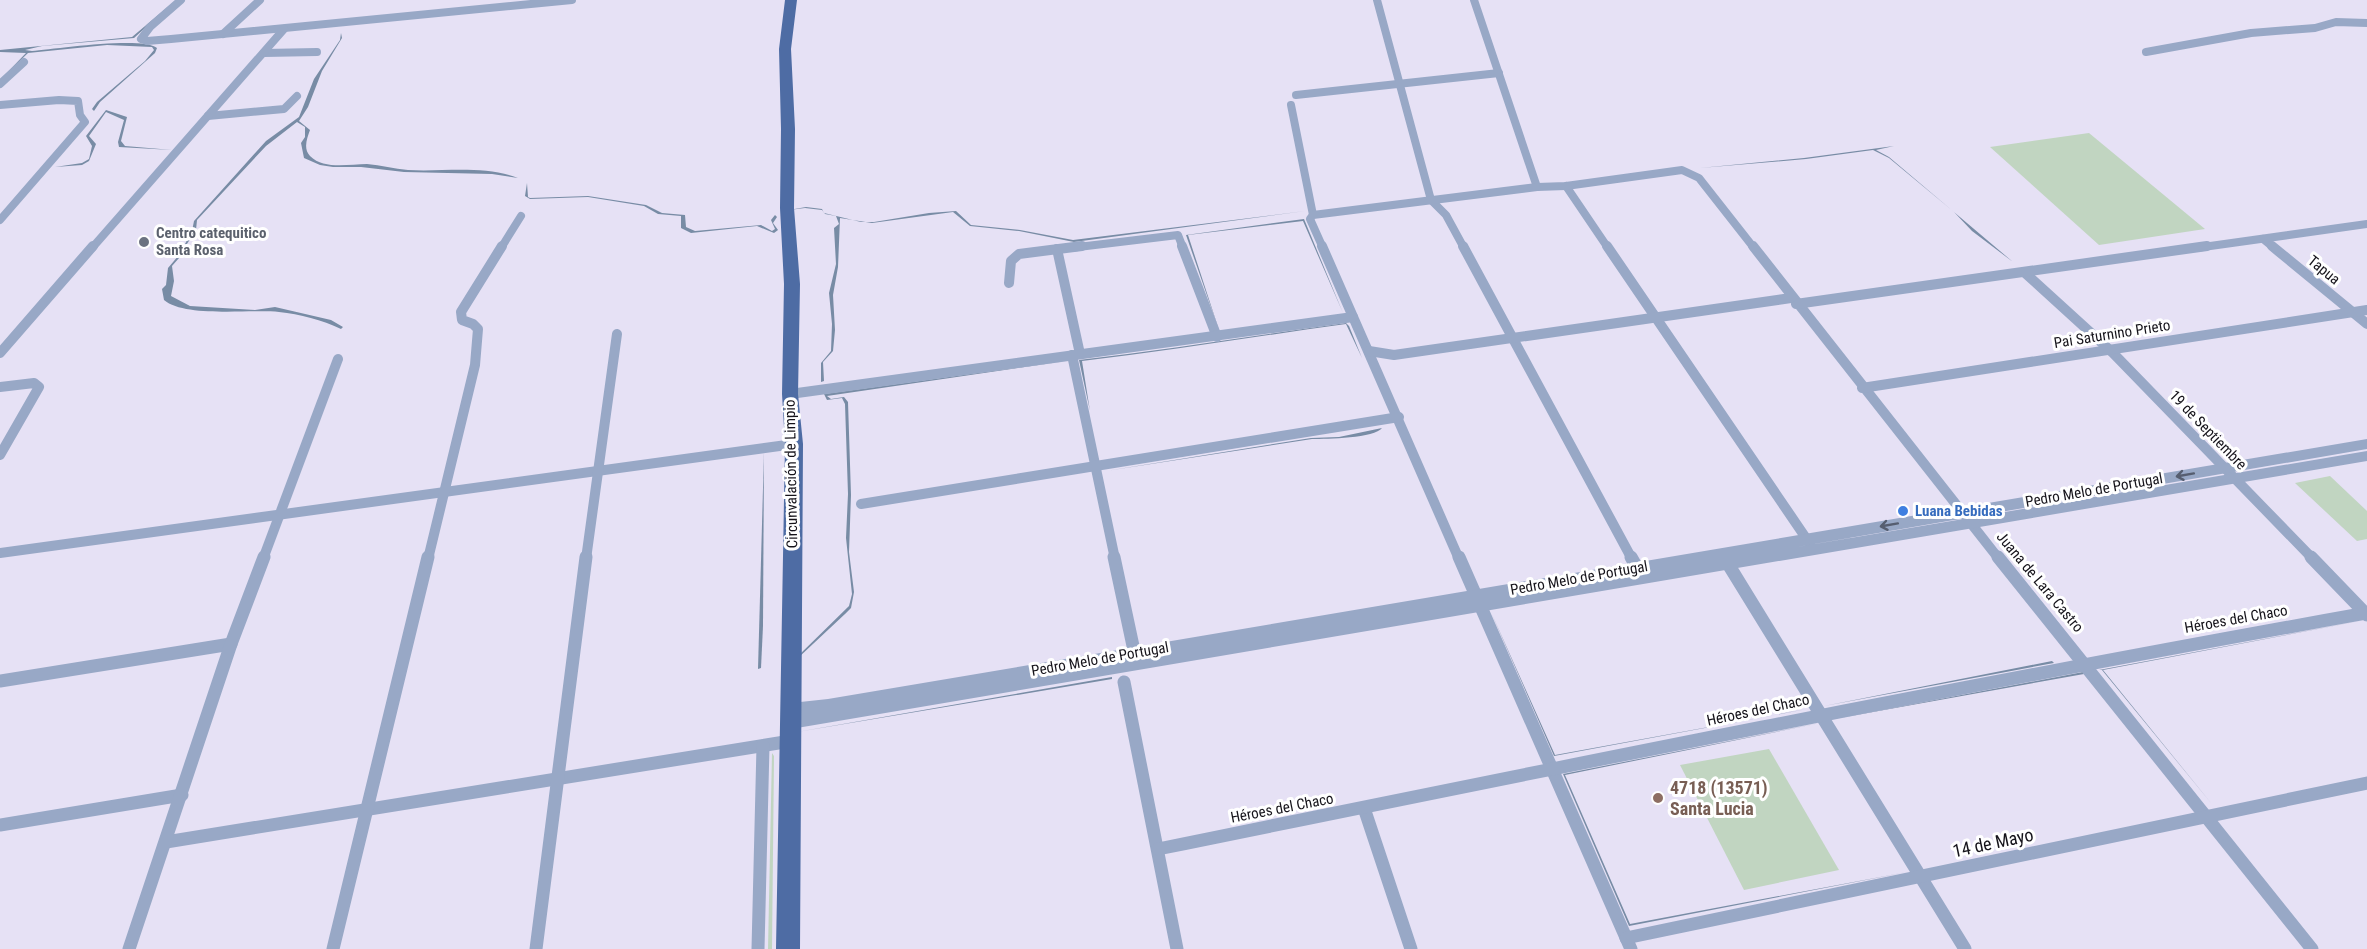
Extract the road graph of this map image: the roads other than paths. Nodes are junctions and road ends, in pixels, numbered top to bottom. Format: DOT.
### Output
graph roads {
  1 [pos="181,0"];
  2 [pos="260,0"];
  3 [pos="572,0"];
  4 [pos="791,0"];
  5 [pos="1377,0"];
  6 [pos="1474,0"];
  7 [pos="2367,23"];
  8 [pos="284,29"];
  9 [pos="223,34"];
  10 [pos="317,51"];
  11 [pos="264,52"];
  12 [pos="2146,52"];
  13 [pos="24,62"];
  14 [pos="1499,73"];
  15 [pos="0,84"];
  16 [pos="1398,84"];
  17 [pos="1296,95"];
  18 [pos="297,96"];
  19 [pos="0,105"];
  20 [pos="1291,105"];
  21 [pos="208,116"];
  22 [pos="1566,186"];
  23 [pos="1537,187"];
  24 [pos="1431,200"];
  25 [pos="1313,215"];
  26 [pos="521,216"];
  27 [pos="0,220"];
  28 [pos="2367,224"];
  29 [pos="2263,239"];
  30 [pos="1057,249"];
  31 [pos="2024,272"];
  32 [pos="1009,283"];
  33 [pos="1793,301"];
  34 [pos="2367,310"];
  35 [pos="2352,312"];
  36 [pos="1353,316"];
  37 [pos="1655,317"];
  38 [pos="2367,324"];
  39 [pos="617,334"];
  40 [pos="1216,337"];
  41 [pos="1513,338"];
  42 [pos="2109,350"];
  43 [pos="1369,351"];
  44 [pos="0,353"];
  45 [pos="1076,355"];
  46 [pos="338,359"];
  47 [pos="0,387"];
  48 [pos="1862,388"];
  49 [pos="790,394"];
  50 [pos="1399,417"];
  51 [pos="794,444"];
  52 [pos="2367,444"];
  53 [pos="2346,454"];
  54 [pos="0,455"];
  55 [pos="2367,456"];
  56 [pos="1096,467"];
  57 [pos="597,471"];
  58 [pos="2229,473"];
  59 [pos="443,492"];
  60 [pos="861,504"];
  61 [pos="278,515"];
  62 [pos="1965,518"];
  63 [pos="1810,544"];
  64 [pos="0,553"];
  65 [pos="1725,559"];
  66 [pos="1640,573"];
  67 [pos="1478,601"];
  68 [pos="2366,614"];
  69 [pos="231,644"];
  70 [pos="1135,659"];
  71 [pos="2085,663"];
  72 [pos="0,681"];
  73 [pos="1124,682"];
  74 [pos="1821,714"];
  75 [pos="791,724"];
  76 [pos="763,746"];
  77 [pos="1552,769"];
  78 [pos="557,777"];
  79 [pos="2367,783"];
  80 [pos="182,795"];
  81 [pos="366,808"];
  82 [pos="1364,808"];
  83 [pos="2207,817"];
  84 [pos="0,825"];
  85 [pos="166,842"];
  86 [pos="1158,849"];
  87 [pos="1922,876"];
  88 [pos="1629,943"];
  89 [pos="129,949"];
  90 [pos="333,949"];
  91 [pos="536,949"];
  92 [pos="758,949"];
  93 [pos="788,949"];
  94 [pos="1177,949"];
  95 [pos="1412,949"];
  96 [pos="1965,949"];
  97 [pos="2312,949"];
  1 -- 9 [label="street"];
  2 -- 9 [label="street"];
  3 -- 8 [label="street"];
  4 -- 49 [label="highway, Circunvalación de Limpio"];
  5 -- 16 [label="street"];
  6 -- 14 [label="street"];
  7 -- 12 [label="street"];
  8 -- 9 [label="street"];
  8 -- 11 [label="street"];
  10 -- 11 [label="street"];
  11 -- 21 [label="street"];
  13 -- 15 [label="street"];
  14 -- 16 [label="street"];
  14 -- 23 [label="street"];
  16 -- 17 [label="street"];
  16 -- 24 [label="street"];
  18 -- 21 [label="street"];
  19 -- 27 [label="street"];
  20 -- 25 [label="street"];
  21 -- 44 [label="street"];
  22 -- 23 [label="street"];
  22 -- 33 [label="street, Juana de Lara Castro"];
  22 -- 37 [label="street"];
  23 -- 24 [label="street"];
  24 -- 25 [label="street"];
  24 -- 41 [label="street"];
  25 -- 36 [label="street"];
  26 -- 59 [label="street"];
  28 -- 29 [label="street"];
  29 -- 31 [label="street"];
  29 -- 35 [label="street, Tapua"];
  30 -- 32 [label="street"];
  30 -- 40 [label="street"];
  30 -- 45 [label="street"];
  31 -- 33 [label="street"];
  31 -- 42 [label="street, 19 de Septiembre"];
  33 -- 37 [label="street"];
  33 -- 48 [label="street, Juana de Lara Castro"];
  34 -- 35 [label="street, Pai Saturnino Prieto"];
  35 -- 38 [label="street, Tapua"];
  35 -- 42 [label="street, Pai Saturnino Prieto"];
  36 -- 40 [label="street"];
  36 -- 43 [label="street"];
  37 -- 41 [label="street"];
  37 -- 63 [label="street"];
  39 -- 57 [label="street"];
  40 -- 45 [label="street"];
  41 -- 43 [label="street"];
  41 -- 66 [label="street"];
  42 -- 48 [label="street, Pai Saturnino Prieto"];
  42 -- 58 [label="street, 19 de Septiembre"];
  43 -- 50 [label="street"];
  45 -- 49 [label="street"];
  45 -- 56 [label="street"];
  46 -- 61 [label="street"];
  47 -- 54 [label="street"];
  48 -- 62 [label="street, Juana de Lara Castro"];
  49 -- 51 [label="highway, Circunvalación de Limpio"];
  50 -- 56 [label="street"];
  50 -- 67 [label="street"];
  51 -- 57 [label="street"];
  51 -- 75 [label="highway, Circunvalación de Limpio"];
  52 -- 53 [label="street, Pedro Melo de Portugal"];
  53 -- 55 [label="street, Pedro Melo de Portugal"];
  53 -- 58 [label="street, Pedro Melo de Portugal"];
  56 -- 60 [label="street"];
  56 -- 70 [label="street"];
  57 -- 59 [label="street"];
  57 -- 78 [label="street"];
  58 -- 62 [label="street, Pedro Melo de Portugal"];
  58 -- 68 [label="street, 19 de Septiembre"];
  59 -- 61 [label="street"];
  59 -- 81 [label="street"];
  61 -- 64 [label="street"];
  61 -- 69 [label="street"];
  62 -- 63 [label="street, Pedro Melo de Portugal"];
  62 -- 71 [label="street, Juana de Lara Castro"];
  63 -- 65 [label="street, Pedro Melo de Portugal"];
  65 -- 66 [label="street, Pedro Melo de Portugal"];
  65 -- 74 [label="street"];
  66 -- 67 [label="street, Pedro Melo de Portugal"];
  67 -- 70 [label="street, Pedro Melo de Portugal"];
  67 -- 77 [label="street"];
  68 -- 71 [label="street, Héroes del Chaco"];
  69 -- 72 [label="street"];
  69 -- 80 [label="street"];
  70 -- 75 [label="street, Pedro Melo de Portugal"];
  71 -- 74 [label="street, Héroes del Chaco"];
  71 -- 83 [label="street, Juana de Lara Castro"];
  73 -- 86 [label="street"];
  74 -- 77 [label="street, Héroes del Chaco"];
  74 -- 87 [label="street"];
  75 -- 76 [label="street"];
  75 -- 93 [label="highway, Circunvalación de Limpio"];
  76 -- 78 [label="street"];
  76 -- 92 [label="street"];
  77 -- 82 [label="street, Héroes del Chaco"];
  77 -- 88 [label="street"];
  78 -- 81 [label="street"];
  78 -- 91 [label="street"];
  79 -- 83 [label="street, 14 de Mayo"];
  80 -- 84 [label="street"];
  80 -- 85 [label="street"];
  81 -- 85 [label="street"];
  81 -- 90 [label="street"];
  82 -- 86 [label="street, Héroes del Chaco"];
  82 -- 95 [label="street"];
  83 -- 87 [label="street, 14 de Mayo"];
  83 -- 97 [label="street, Juana de Lara Castro"];
  85 -- 89 [label="street"];
  86 -- 94 [label="street"];
  87 -- 88 [label="street, 14 de Mayo"];
  87 -- 96 [label="street"];
}
